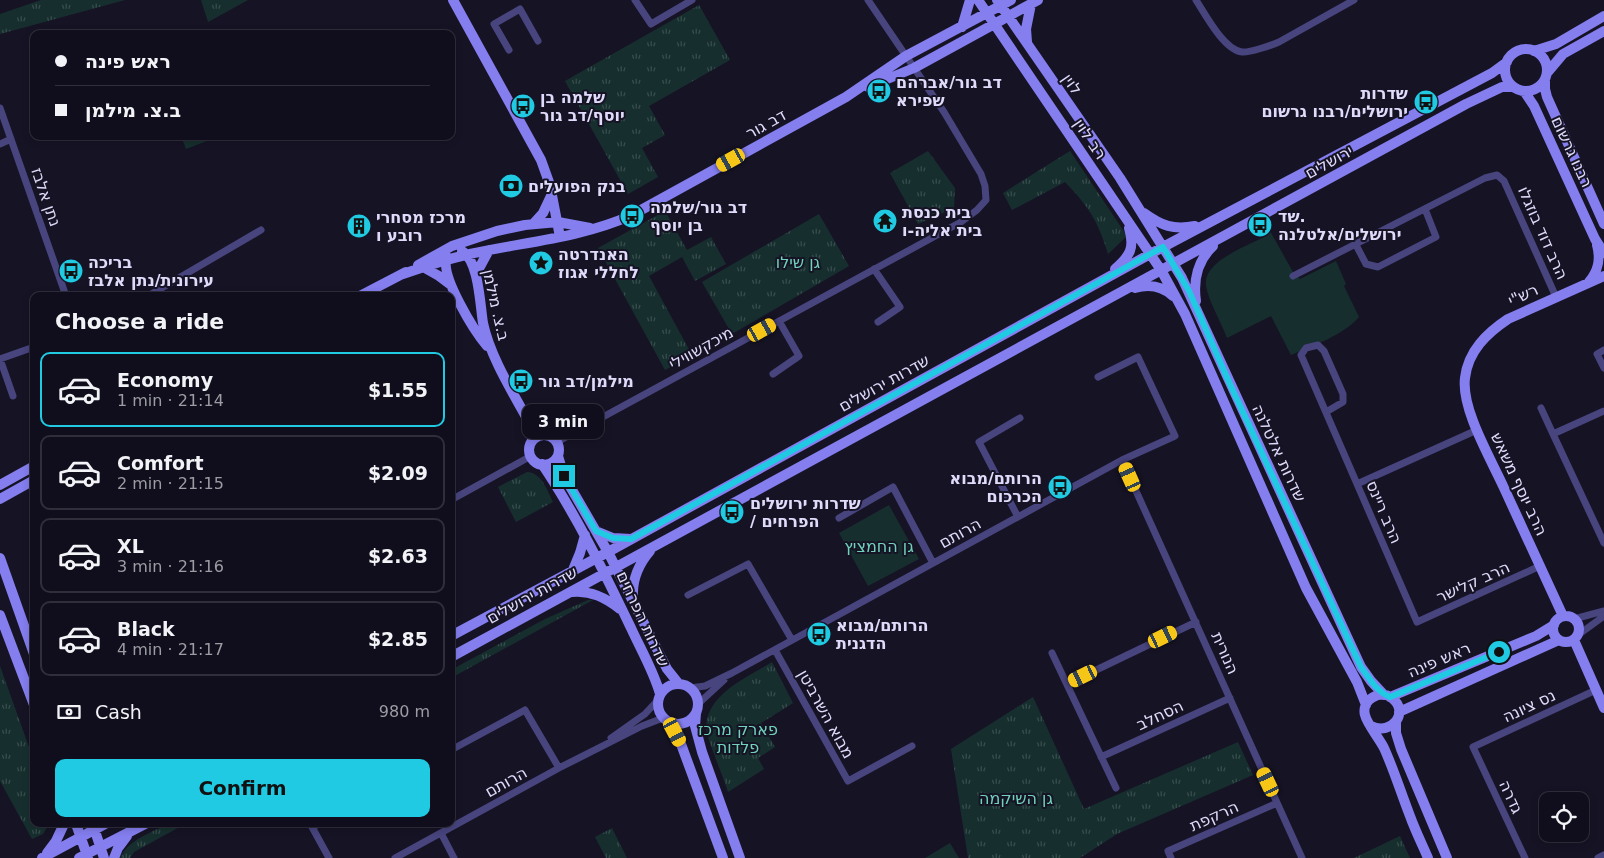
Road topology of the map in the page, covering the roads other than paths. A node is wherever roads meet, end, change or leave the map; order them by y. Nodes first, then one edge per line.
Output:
1 (453, 0) edge
2 (635, 0) edge
3 (692, 0) edge
4 (868, 0) edge
5 (970, 0) edge
6 (978, 0) edge
7 (1011, 0) edge
8 (1196, 0) edge
9 (1354, 0) edge
10 (1034, 2) edge
11 (999, 3) edge
12 (986, 13) junction
13 (1008, 16) junction
14 (1604, 16) edge
15 (994, 25) junction
16 (962, 27) junction
17 (1604, 31) edge
18 (538, 41) dead end
19 (1027, 45) junction
20 (509, 50) dead end
21 (1534, 51) junction
22 (906, 56) junction
23 (1506, 62) junction
24 (914, 68) junction
25 (1546, 76) junction
26 (1513, 87) junction
27 (1524, 91) junction
28 (846, 97) junction
29 (0, 108) edge
30 (11, 139) junction
31 (0, 144) edge
32 (552, 194) junction
33 (1425, 209) junction
34 (1139, 210) junction
35 (1127, 220) junction
36 (558, 222) junction
37 (1208, 223) junction
38 (533, 224) junction
39 (1604, 224) edge
40 (594, 228) junction
41 (261, 230) dead end
42 (1223, 236) junction
43 (560, 237) junction
44 (1595, 239) junction
45 (1356, 244) junction
46 (452, 246) junction
47 (1163, 247) junction
48 (489, 250) junction
49 (1604, 253) edge
50 (467, 254) junction
51 (1150, 254) junction
52 (445, 262) junction
53 (1174, 264) junction
54 (423, 267) junction
55 (874, 269) junction
56 (1162, 270) junction
57 (476, 274) junction
58 (400, 275) junction
59 (1293, 276) dead end
60 (1604, 276) edge
61 (1104, 280) junction
62 (1589, 282) junction
63 (451, 285) junction
64 (65, 292) edge
65 (155, 292) edge
66 (368, 292) edge
67 (454, 292) edge
68 (455, 294) edge
69 (1118, 294) junction
70 (1556, 297) junction
71 (1178, 302) junction
72 (1198, 311) junction
73 (779, 321) junction
74 (878, 322) dead end
75 (30, 348) edge
76 (1604, 350) edge
77 (492, 353) junction
78 (0, 359) edge
79 (1469, 361) joint
80 (1604, 368) edge
81 (773, 374) dead end
82 (1098, 377) dead end
83 (13, 396) dead end
84 (1541, 408) dead end
85 (1604, 411) edge
86 (1326, 412) junction
87 (1020, 418) dead end
88 (1477, 430) junction
89 (1553, 434) junction
90 (537, 437) junction
91 (557, 442) junction
92 (531, 456) junction
93 (558, 456) junction
94 (1122, 460) junction
95 (542, 464) junction
96 (30, 468) edge
97 (5, 479) edge
98 (30, 482) edge
99 (1357, 484) junction
100 (0, 485) edge
101 (455, 494) edge
102 (0, 499) edge
103 (1018, 517) junction
104 (839, 518) dead end
105 (596, 531) junction
106 (585, 535) junction
107 (631, 539) junction
108 (1604, 543) edge
109 (654, 547) junction
110 (608, 552) junction
111 (0, 558) edge
112 (597, 558) junction
113 (933, 564) junction
114 (1540, 566) junction
115 (616, 567) junction
116 (573, 570) junction
117 (604, 573) junction
118 (568, 593) junction
119 (688, 595) dead end
120 (633, 601) junction
121 (1604, 610) edge
122 (623, 612) junction
123 (0, 615) edge
124 (1604, 616) edge
125 (1569, 617) junction
126 (1196, 622) junction
127 (1417, 622) joint
128 (1554, 626) junction
129 (455, 634) edge
130 (1576, 637) junction
131 (792, 640) junction
132 (1559, 640) junction
133 (30, 643) edge
134 (775, 650) junction
135 (1052, 653) dead end
136 (455, 655) edge
137 (732, 673) junction
138 (679, 684) junction
139 (1067, 684) junction
140 (690, 688) junction
141 (1596, 690) junction
142 (30, 694) edge
143 (1387, 696) junction
144 (659, 698) junction
145 (1230, 698) junction
146 (1366, 705) junction
147 (1604, 708) edge
148 (697, 709) junction
149 (1398, 716) junction
150 (666, 720) junction
151 (1371, 726) junction
152 (912, 746) dead end
153 (1473, 747) joint
154 (455, 748) edge
155 (585, 756) junction
156 (1102, 757) junction
157 (560, 768) junction
158 (1116, 788) dead end
159 (1277, 803) junction
160 (455, 825) edge
161 (63, 827) edge
162 (77, 827) edge
163 (94, 827) edge
164 (139, 827) edge
165 (312, 827) edge
166 (452, 827) edge
167 (132, 831) junction
168 (441, 833) junction
169 (81, 837) junction
170 (101, 847) junction
171 (1604, 855) edge
172 (85, 857) edge
173 (42, 858) edge
174 (104, 858) edge
175 (114, 858) edge
176 (329, 858) edge
177 (394, 858) edge
178 (454, 858) edge
179 (723, 858) edge
180 (740, 858) edge
181 (1171, 858) edge
182 (1302, 858) edge
183 (1428, 858) edge
184 (1447, 858) edge
185 (1525, 858) edge
186 (1598, 858) edge

1 - 32 main road
2 - 3 street
4 - 22 street
5 - 16 main road
6 - 12 main road, רב לוין
7 - 11 main road, דב גור
8 - 9 street
10 - 13 main road, דב גור
10 - 19 main road
11 - 12 main road, דב גור
11 - 13 main road, לוין
12 - 15 main road, רב לוין
12 - 16 main road, דב גור
13 - 15 main road, דב גור
13 - 19 main road, לוין
14 - 21 main road
15 - 24 main road, דב גור
15 - 35 main road, רב לוין
16 - 22 main road, דב גור
17 - 25 main road
18 - 20 street
19 - 34 main road, לוין
21 - 23 main road
21 - 25 main road
22 - 24 street
22 - 28 main road, דב גור
23 - 26 main road
23 - 37 main road, ירושלים
24 - 28 main road, דב גור
24 - 55 street, מיכקשווילי
25 - 27 main road
25 - 39 main road, רבנו גרשום
26 - 27 main road
26 - 42 main road, ירושלים
27 - 44 main road, רבנו גרשום
28 - 40 main road, דב גור
29 - 30 street, נתן אלבז
30 - 31 street
30 - 64 street, נתן אלבז
32 - 36 main road
32 - 38 main road
33 - 45 street, הרב דוד בוזגלו
33 - 45 street
33 - 70 street, הרב דוד בוזגלו
34 - 37 main road
34 - 47 main road, לוין
35 - 51 main road, רב לוין
35 - 61 main road
36 - 38 main road, דב גור
36 - 40 main road, דב גור
36 - 43 main road
37 - 47 main road, שדרות ירושלים
38 - 46 main road, דב גור
40 - 43 main road, דב גור
41 - 65 street
42 - 53 main road, ירושלים
42 - 72 main road
43 - 48 main road, דב גור
44 - 49 main road, רבנו גרשום
44 - 62 main road
45 - 59 street, הרב דוד בוזגלו
46 - 50 main road, ב.צ. מילמן
46 - 52 main road
46 - 58 main road, דב גור
47 - 51 main road, שדרות ירושלים
47 - 53 main road, שדרות אלטלנה
48 - 50 main road, דב גור
48 - 57 main road
50 - 52 main road, דב גור
50 - 57 main road, ב.צ. מילמן
51 - 56 main road, רב לוין
51 - 61 main road, שדרות ירושלים
52 - 54 main road, דב גור
52 - 63 main road, ב.צ. מילמן
53 - 56 main road, ירושלים
53 - 72 main road, שדרות אלטלנה
54 - 58 main road, דב גור
54 - 63 main road
55 - 73 street, מיכקשווילי
55 - 74 street
56 - 69 main road
56 - 71 main road, שדרות אלטלנה
57 - 77 main road, ב.צ. מילמן
58 - 66 main road, דב גור
60 - 62 main road, רש"י
61 - 107 main road, שדרות ירושלים
62 - 70 main road, רש"י
63 - 67 main road, ב.צ. מילמן
68 - 77 main road, ב.צ. מילמן
69 - 71 main road
69 - 109 main road
70 - 79 main road, רש"י
71 - 146 main road, שדרות אלטלנה
72 - 143 main road, שדרות אלטלנה
73 - 81 street
73 - 91 street, מיכקשווילי
75 - 78 street
76 - 80 street
77 - 90 main road
78 - 83 street
79 - 88 main road, הרב יוסף משאש
82 - 94 street, הרותם
84 - 89 street
85 - 89 street
86 - 86 street, הרב ריינס
86 - 99 street, הרב ריינס
87 - 103 street
88 - 99 street
88 - 114 main road, הרב יוסף משאש
89 - 108 street
90 - 91 main road
90 - 92 main road
91 - 93 main road
92 - 95 main road
92 - 101 street
93 - 95 main road
93 - 105 main road
94 - 103 street, הרותם
94 - 126 street, הנורית
95 - 106 main road
96 - 97 main road
97 - 100 main road
98 - 102 main road
99 - 127 street, הרב ריינס
103 - 113 street, הרותם
104 - 113 street
105 - 107 main road
105 - 110 main road
106 - 112 main road
106 - 116 main road
107 - 110 main road, שדרות ירושלים
109 - 115 main road, שדרות ירושלים
109 - 120 main road
110 - 112 main road, שדרות ירושלים
110 - 115 main road, שדרות הפרחים
111 - 133 main road
112 - 116 main road, שדרות ירושלים
112 - 117 main road, שדרות הפרחים
113 - 131 street, הרותם
114 - 125 main road, הרב יוסף משאש
114 - 127 street, הרב קלישר
115 - 117 main road, שדרות ירושלים
115 - 120 main road, שדרות הפרחים
116 - 129 main road
117 - 118 main road, שדרות ירושלים
117 - 122 main road, שדרות הפרחים
118 - 122 main road
118 - 136 main road, שדרות ירושלים
119 - 131 street
120 - 138 main road, שדרות הפרחים
121 - 125 street
122 - 144 main road, שדרות הפרחים
123 - 142 main road
124 - 130 street
125 - 128 main road
125 - 130 main road, הרב יוסף משאש
126 - 139 street
126 - 145 street, הנורית
128 - 132 main road
128 - 143 main road, ראש פינה
130 - 132 main road
130 - 141 main road, הרב יוסף משאש
131 - 134 street, הרותם
132 - 149 main road, ראש פינה
134 - 137 street, הרותם
134 - 152 street, מבוא השרביטן
135 - 139 street
137 - 140 street, הרותם
137 - 148 street, הרותם
138 - 140 main road
138 - 144 main road
139 - 156 street
140 - 148 main road
141 - 147 main road, הרב יוסף משאש
141 - 153 street, נס ציונה
143 - 146 main road
143 - 149 main road
144 - 150 main road
144 - 155 street, הרותם
145 - 156 street, הסחלב
145 - 159 street, הנורית
146 - 151 main road
148 - 150 main road
148 - 180 main road
149 - 151 main road
149 - 184 main road
150 - 155 street, הרותם
150 - 179 main road
151 - 183 main road
153 - 185 street, גדרה
154 - 157 street
155 - 157 street, הרותם
156 - 158 street
157 - 160 street, הרותם
159 - 181 street, הרקפת
159 - 182 street, הנורית
161 - 173 main road
162 - 169 main road
163 - 169 main road
163 - 170 main road
164 - 167 main road
165 - 176 street
166 - 168 street, הרותם
167 - 170 main road
167 - 175 main road
168 - 177 street, הרותם
168 - 178 street
169 - 172 main road
169 - 173 main road
170 - 172 main road
170 - 174 main road
171 - 186 street

